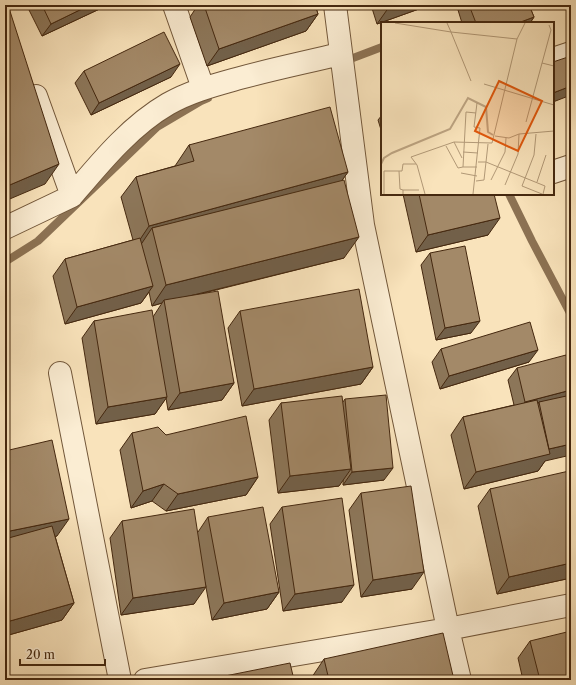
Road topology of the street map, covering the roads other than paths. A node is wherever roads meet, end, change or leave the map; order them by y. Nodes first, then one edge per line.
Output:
1 (174, 5) edge
2 (335, 5) edge
3 (571, 53) edge
4 (340, 54) junction
5 (554, 59) edge
6 (29, 76) edge
7 (204, 88) junction
8 (571, 166) edge
9 (554, 172) edge
10 (72, 196) junction
11 (5, 228) edge
12 (60, 373) dead end
13 (571, 606) edge
14 (448, 629) junction
15 (120, 680) edge
16 (145, 680) edge
17 (460, 680) edge

1 - 7 street
2 - 4 street
3 - 5 street
4 - 7 street
4 - 14 street
6 - 10 street
7 - 10 street
8 - 9 street
10 - 11 street
12 - 15 street
13 - 14 street
14 - 16 street
14 - 17 street

